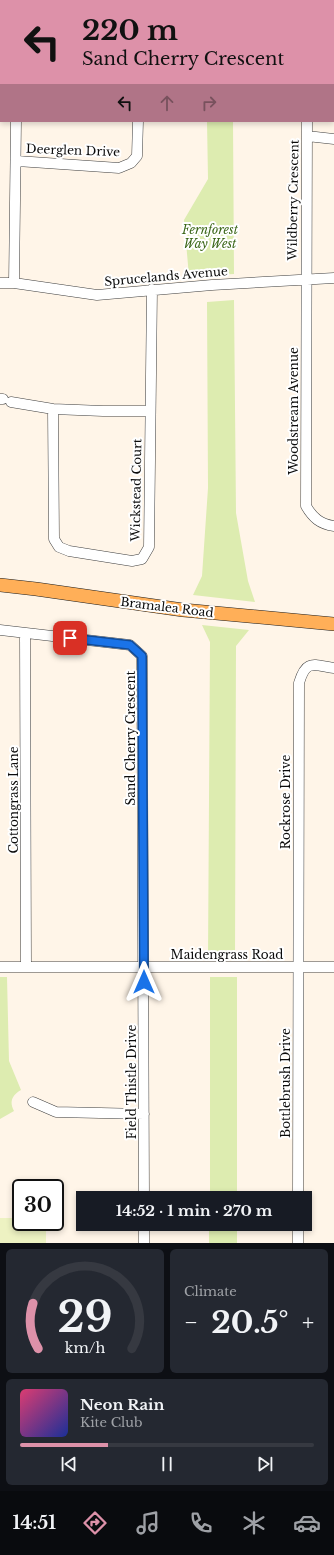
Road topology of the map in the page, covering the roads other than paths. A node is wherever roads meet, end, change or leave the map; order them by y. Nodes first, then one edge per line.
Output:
1 (16, 122) edge
2 (138, 122) edge
3 (307, 122) edge
4 (307, 136) junction
5 (334, 139) edge
6 (17, 161) junction
7 (334, 278) edge
8 (306, 279) junction
9 (0, 283) edge
10 (14, 283) junction
11 (152, 289) junction
12 (5, 400) edge
13 (53, 409) junction
14 (150, 411) junction
15 (334, 526) edge
16 (0, 585) edge
17 (334, 624) edge
18 (0, 630) edge
19 (25, 633) junction
20 (334, 668) edge
21 (0, 967) edge
22 (26, 967) junction
23 (144, 967) junction
24 (299, 967) junction
25 (334, 967) edge
26 (33, 1102) dead end
27 (144, 1114) junction
28 (144, 1191) edge
29 (298, 1191) edge
30 (144, 1231) edge
31 (298, 1231) edge
32 (144, 1243) edge
33 (298, 1243) edge

1 - 6 street
2 - 6 street, Deerglen Drive
3 - 4 street, Wildberry Crescent
4 - 5 street
4 - 8 street, Wildberry Crescent
6 - 10 street
7 - 8 street, Sprucelands Avenue
8 - 11 street, Sprucelands Avenue
8 - 15 street, Woodstream Avenue
9 - 10 street, Sprucelands Avenue
10 - 11 street, Sprucelands Avenue
11 - 14 street, Wickstead Court
12 - 13 street
13 - 14 street
13 - 14 street, Wickstead Court
16 - 17 main road, Bramalea Road
18 - 19 street, Sand Cherry Crescent
19 - 22 street, Cottongrass Lane
19 - 23 street, Sand Cherry Crescent
20 - 24 street, Rockrose Drive
21 - 22 street, Maidengrass Road
22 - 23 street, Maidengrass Road
23 - 24 street, Maidengrass Road
23 - 27 street, Field Thistle Drive
24 - 25 street, Maidengrass Road
24 - 29 street, Bottlebrush Drive
26 - 27 street
27 - 28 street, Field Thistle Drive
30 - 32 street
31 - 33 street

